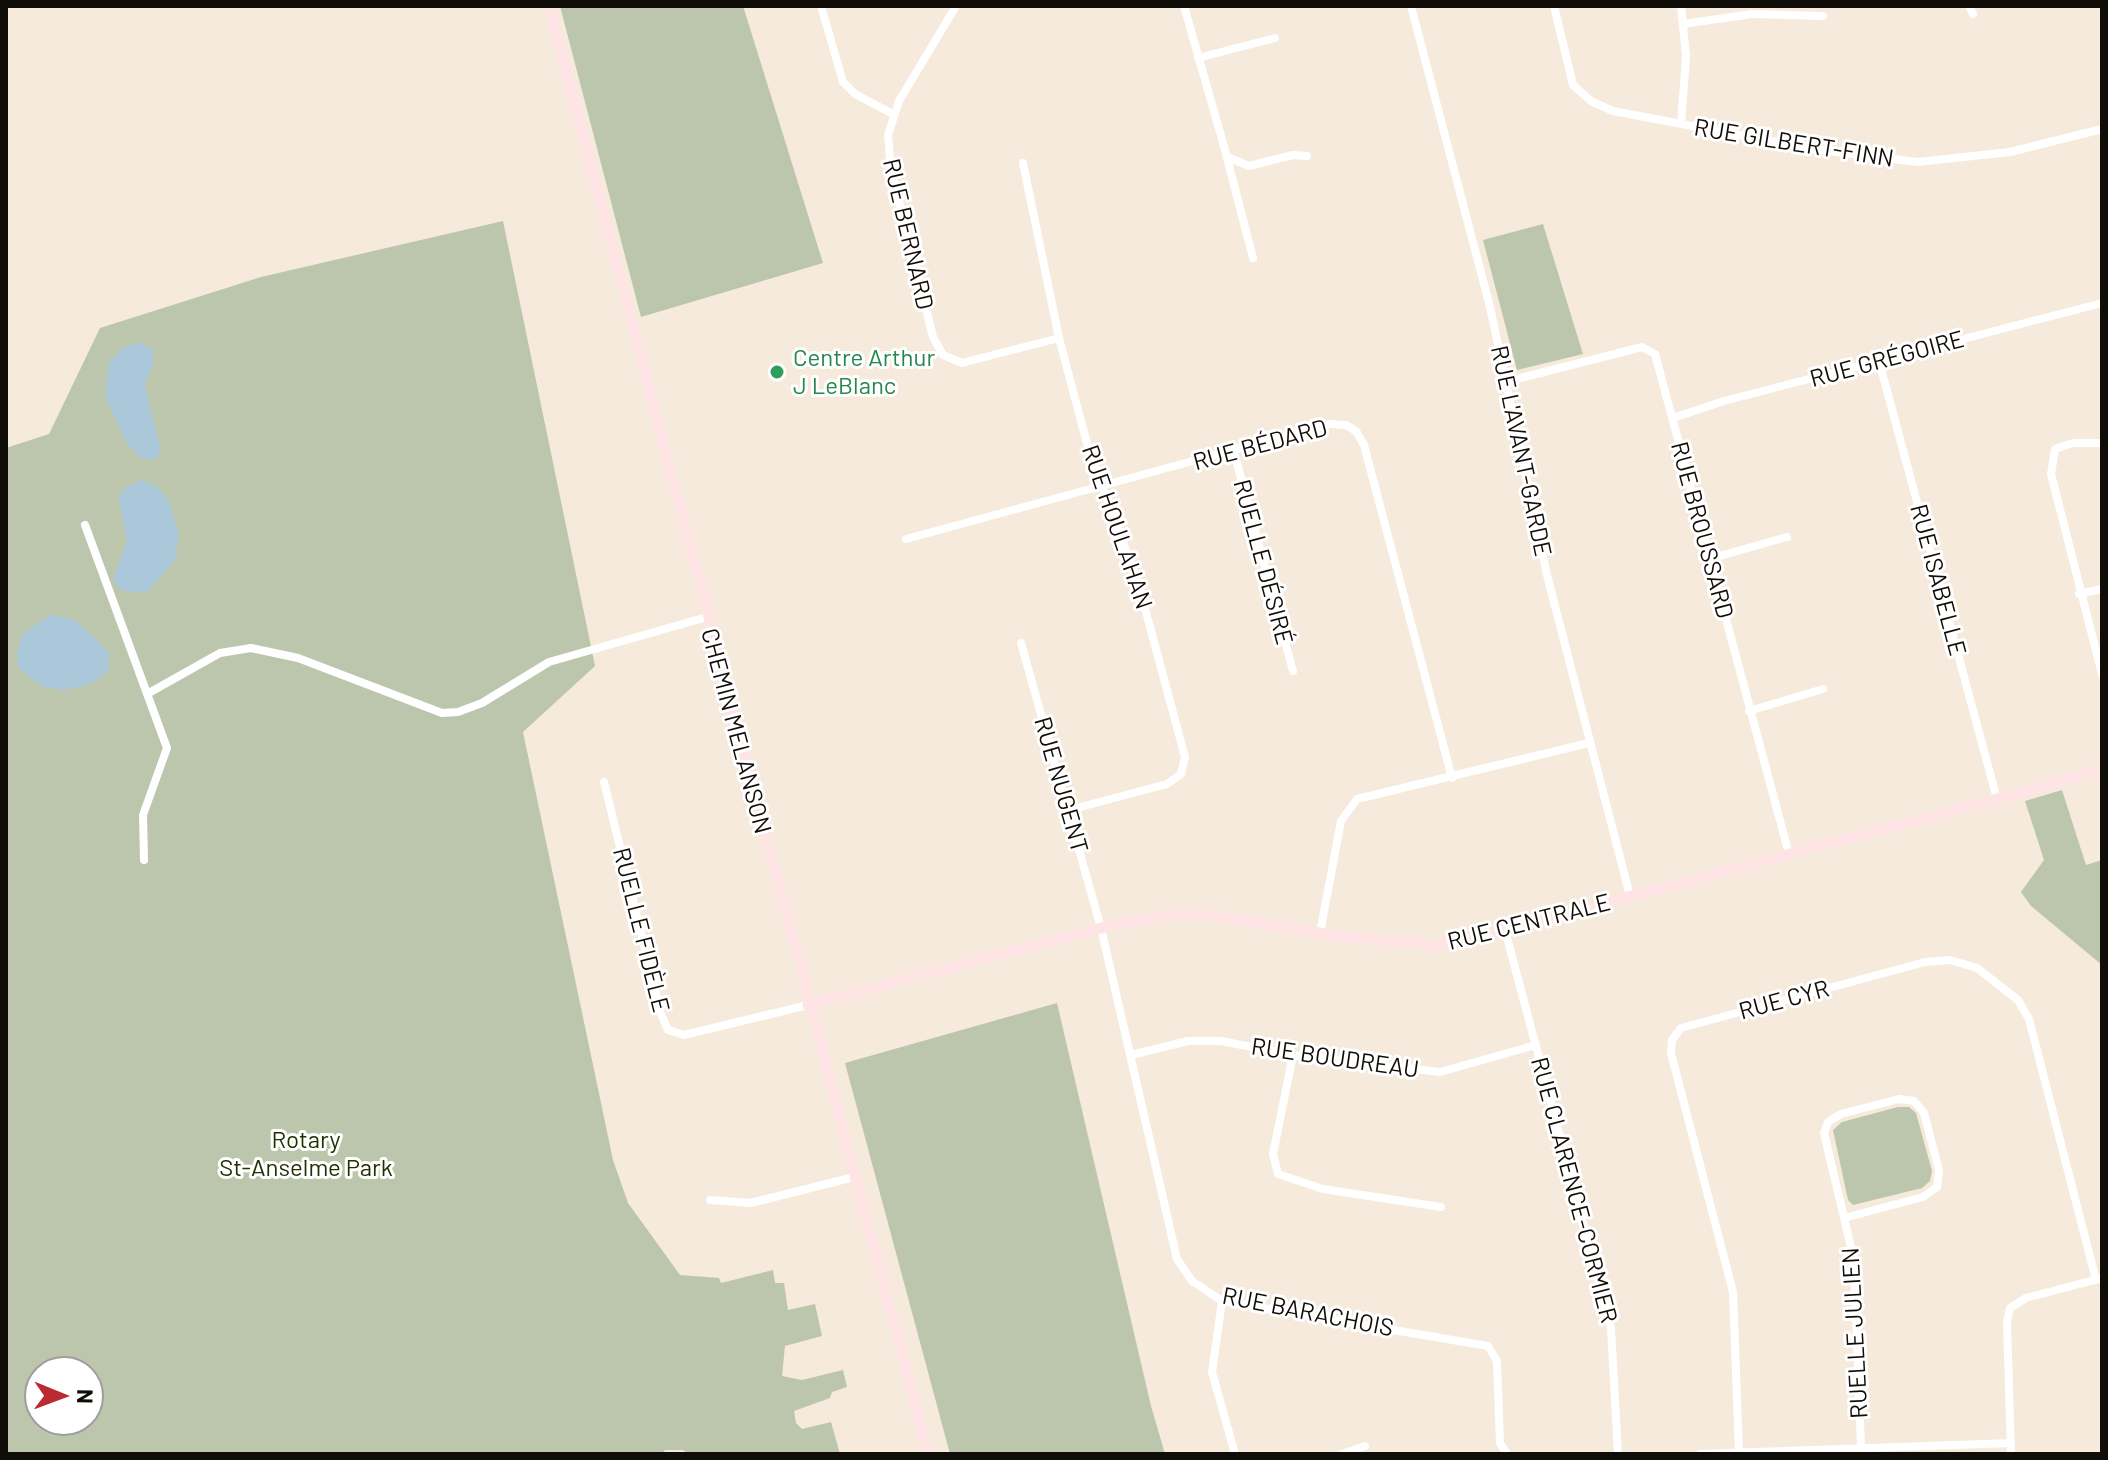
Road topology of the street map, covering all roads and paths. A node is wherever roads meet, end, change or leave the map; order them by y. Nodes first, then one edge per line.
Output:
1 (549, 6) edge
2 (821, 6) edge
3 (956, 6) edge
4 (1184, 6) edge
5 (1411, 6) edge
6 (1554, 6) edge
7 (1681, 6) edge
8 (1823, 16) dead end
9 (1683, 24) junction
10 (1275, 38) dead end
11 (1198, 58) junction
12 (893, 114) junction
13 (1681, 124) junction
14 (2102, 129) edge
15 (1307, 156) dead end
16 (1227, 157) junction
17 (1023, 163) dead end
18 (1253, 258) dead end
19 (2102, 303) edge
20 (1059, 338) junction
21 (1879, 361) junction
22 (1509, 381) junction
23 (1673, 418) junction
24 (2102, 443) edge
25 (1234, 452) junction
26 (1101, 487) junction
27 (85, 525) dead end
28 (1787, 537) dead end
29 (906, 539) dead end
30 (1709, 559) junction
31 (2102, 589) edge
32 (2079, 594) junction
33 (707, 617) junction
34 (1021, 643) dead end
35 (1293, 671) dead end
36 (2102, 674) edge
37 (1823, 689) dead end
38 (147, 694) junction
39 (1749, 711) junction
40 (1589, 743) junction
41 (2102, 768) edge
42 (1452, 778) junction
43 (604, 782) dead end
44 (1997, 799) junction
45 (1069, 810) junction
46 (1789, 854) junction
47 (144, 860) dead end
48 (1630, 896) junction
49 (1101, 928) junction
50 (1505, 930) junction
51 (1320, 933) junction
52 (808, 1005) junction
53 (1536, 1045) junction
54 (1131, 1055) junction
55 (1293, 1055) junction
56 (854, 1177) junction
57 (710, 1200) dead end
58 (1441, 1207) dead end
59 (1844, 1218) junction
60 (2099, 1279) edge
61 (1222, 1301) junction
62 (2011, 1443) junction
63 (1365, 1446) dead end
64 (1861, 1448) junction
65 (1739, 1453) edge
66 (928, 1454) edge
67 (1235, 1454) edge
68 (1342, 1454) edge
69 (1507, 1454) edge
70 (1618, 1454) edge
71 (1700, 1454) edge
72 (2011, 1454) edge

1 - 33 street, CHEMIN MELANSON
2 - 12 street
3 - 12 street, RUE BERNARD
4 - 11 street
5 - 22 street, RUE L'AVANT-GARDE
6 - 13 street, RUE GILBERT-FINN
7 - 9 street
8 - 9 street
9 - 13 street
10 - 11 street
11 - 16 street
12 - 20 street, RUE BERNARD
13 - 14 street, RUE GILBERT-FINN
15 - 16 street
16 - 18 street
17 - 20 street, RUE HOULAHAN
19 - 21 street, RUE GRÉGOIRE
20 - 26 street, RUE HOULAHAN
21 - 23 street, RUE GRÉGOIRE
21 - 44 street, RUE ISABELLE
22 - 23 street, RUE BROUSSARD
22 - 40 street, RUE L'AVANT-GARDE
23 - 30 street, RUE BROUSSARD
24 - 32 street
25 - 26 street, RUE BÉDARD
25 - 35 street, RUELLE DÉSIRÉ
25 - 42 street, RUE BÉDARD
26 - 29 street, RUE BÉDARD
26 - 45 street, RUE HOULAHAN
27 - 38 street
28 - 30 street
30 - 39 street, RUE BROUSSARD
31 - 32 street
32 - 36 street
33 - 38 street
33 - 52 street, CHEMIN MELANSON
34 - 45 street, RUE NUGENT
37 - 39 street
38 - 47 street
39 - 46 street, RUE BROUSSARD
40 - 42 street
40 - 48 street, RUE L'AVANT-GARDE
41 - 44 street, RUE CENTRALE
42 - 51 street
43 - 52 street, RUELLE FIDÈLE
44 - 46 street, RUE CENTRALE
45 - 49 street, RUE NUGENT
46 - 48 street, RUE CENTRALE
48 - 50 street, RUE CENTRALE
49 - 51 street, RUE CENTRALE
49 - 52 street, RUE CENTRALE
49 - 54 street, RUE BARACHOIS
50 - 51 street, RUE CENTRALE
50 - 53 street, RUE CLARENCE-CORMIER
52 - 56 street, CHEMIN MELANSON
53 - 55 street, RUE BOUDREAU
53 - 70 street, RUE CLARENCE-CORMIER
54 - 55 street, RUE BOUDREAU
54 - 61 street, RUE BARACHOIS
55 - 58 street
56 - 57 street
56 - 66 street, CHEMIN MELANSON
59 - 59 street, RUELLE JULIEN
59 - 64 street, RUELLE JULIEN
60 - 62 street
60 - 65 street, RUE CYR
61 - 67 street
61 - 69 street, RUE BARACHOIS
62 - 64 street
62 - 72 street
63 - 68 street
64 - 65 street
65 - 71 street

